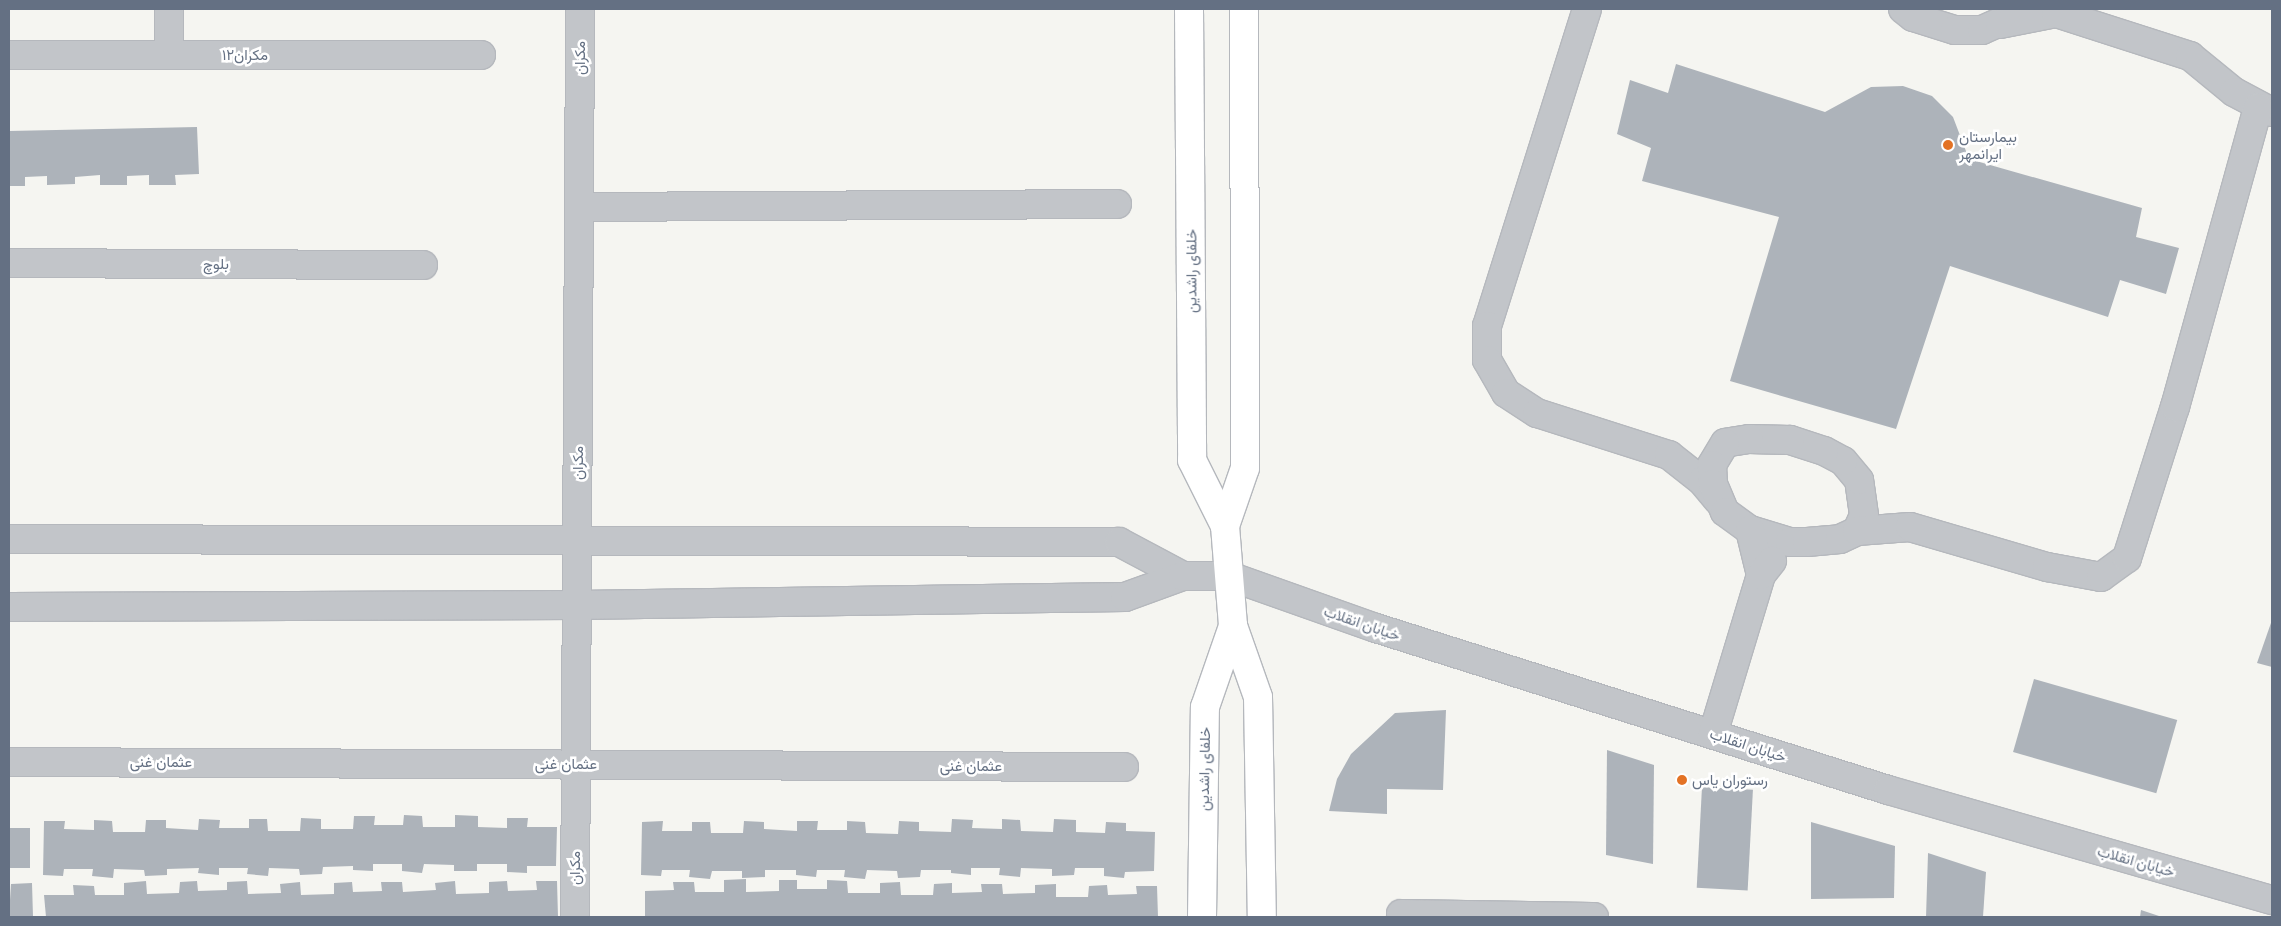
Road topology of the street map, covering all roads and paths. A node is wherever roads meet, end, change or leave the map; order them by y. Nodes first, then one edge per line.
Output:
1 (169, 9) edge
2 (580, 9) edge
3 (1189, 9) edge
4 (1244, 9) edge
5 (1587, 9) edge
6 (1903, 9) edge
7 (2054, 11) edge
8 (2009, 16) edge
9 (9, 55) edge
10 (169, 55) junction
11 (481, 55) dead end
12 (2265, 110) edge
13 (1117, 204) dead end
14 (579, 207) junction
15 (9, 264) edge
16 (423, 265) dead end
17 (1725, 443) junction
18 (1669, 455) junction
19 (1859, 480) junction
20 (1718, 500) junction
21 (1225, 526) junction
22 (1910, 526) junction
23 (1750, 530) junction
24 (1857, 531) junction
25 (9, 539) edge
26 (578, 540) junction
27 (1807, 542) junction
28 (1761, 575) junction
29 (1183, 576) junction
30 (1229, 576) junction
31 (577, 605) junction
32 (9, 608) edge
33 (1233, 626) junction
34 (1713, 734) junction
35 (9, 762) edge
36 (576, 764) junction
37 (1124, 767) dead end
38 (2272, 900) edge
39 (1401, 914) dead end
40 (575, 917) edge
41 (1202, 917) edge
42 (1262, 917) edge
43 (1594, 917) edge

1 - 10 street
2 - 14 street, مکران
3 - 21 main road, خلفای راشدین
4 - 21 main road, خلفای راشدین
5 - 18 street
6 - 8 street
7 - 8 street
7 - 12 street
9 - 10 street, مکران۱۲
10 - 11 street, مکران۱۲
12 - 22 street
13 - 14 street
14 - 26 street, مکران
15 - 16 street, بلوچ
17 - 18 street
17 - 19 street
17 - 20 street
18 - 20 street
19 - 22 street
19 - 24 street
20 - 23 street
21 - 30 main road, خلفای راشدین
22 - 24 street
23 - 27 street
23 - 28 street
24 - 27 street
25 - 26 street
26 - 29 street
26 - 31 street, مکران
27 - 28 street
28 - 34 street
29 - 30 street, خیابان انقلاب
29 - 31 street
30 - 33 main road, خلفای راشدین
30 - 34 street, خیابان انقلاب
31 - 32 street
31 - 36 street, مکران
33 - 41 main road, خلفای راشدین
33 - 42 main road, خلفای راشدین
34 - 38 street, خیابان انقلاب
35 - 36 street, عثمان غنی
36 - 37 street, عثمان غنی
36 - 40 street, مکران
39 - 43 street

